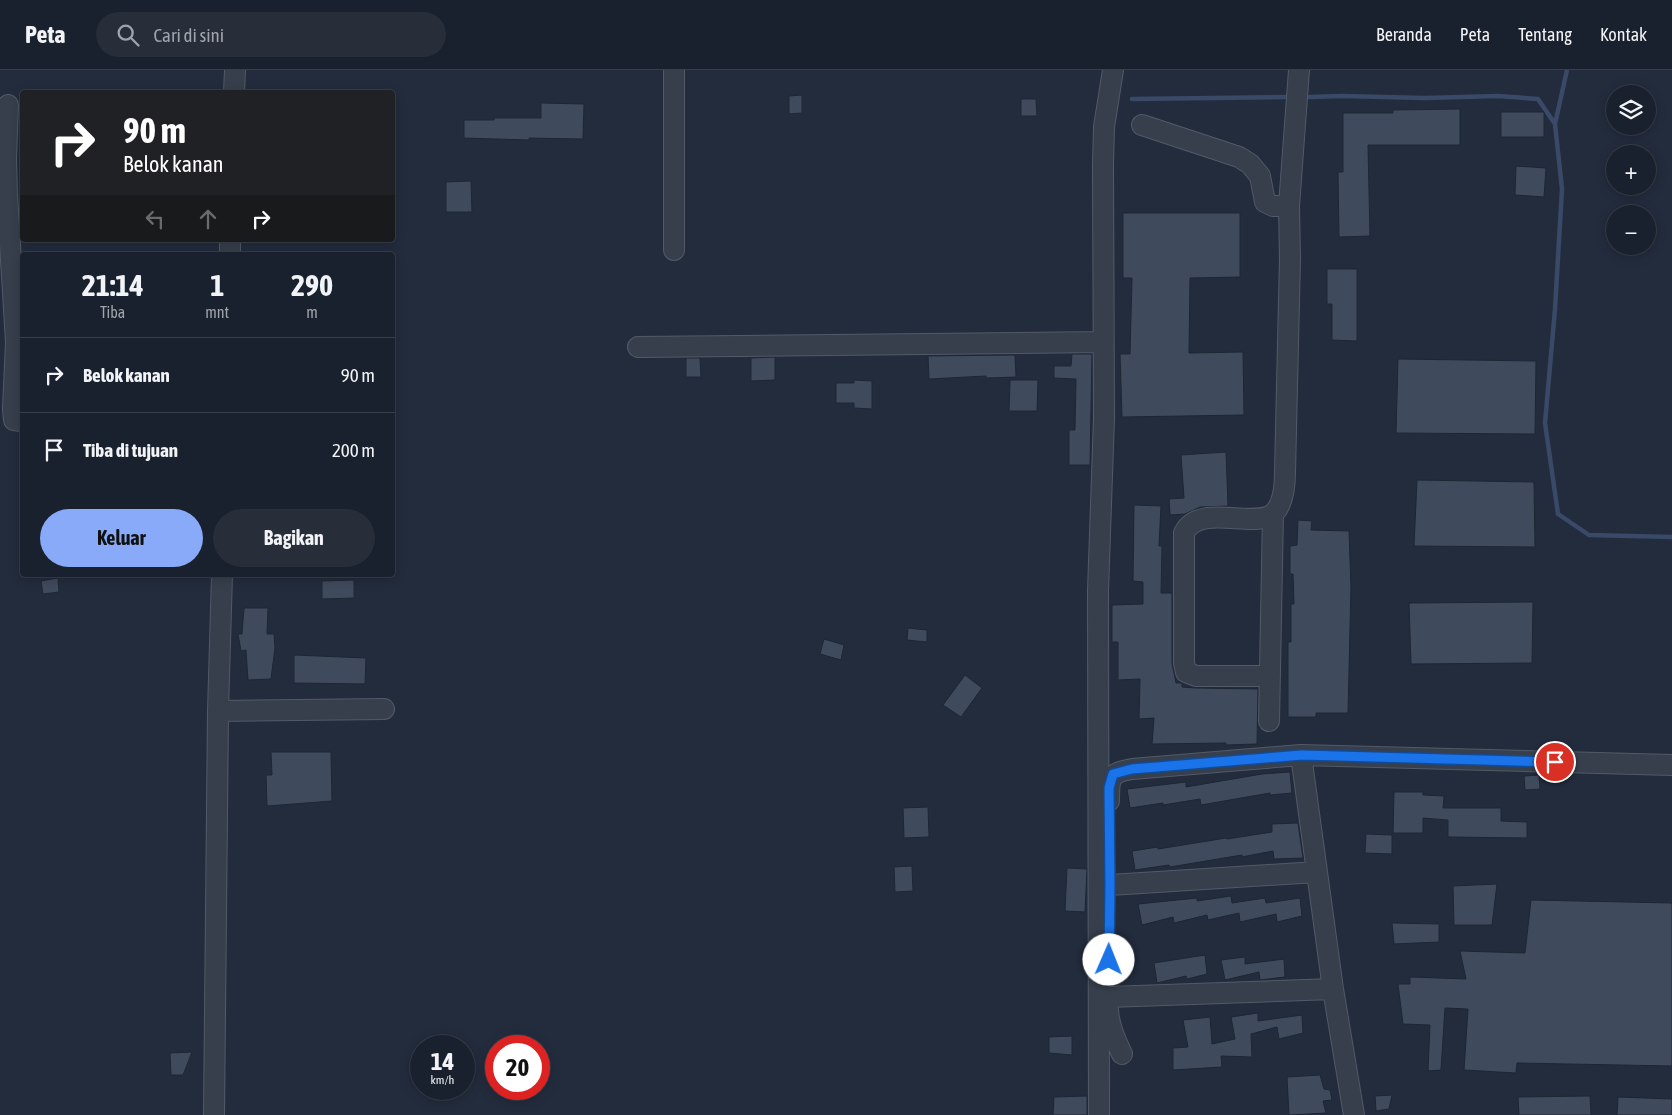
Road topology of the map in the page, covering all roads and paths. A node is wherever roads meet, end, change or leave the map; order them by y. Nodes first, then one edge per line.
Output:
1 (235, 70) edge
2 (674, 70) edge
3 (1113, 70) edge
4 (1299, 70) edge
5 (234, 90) edge
6 (10, 105) edge
7 (1142, 125) dead end
8 (3, 159) edge
9 (4, 200) edge
10 (1289, 206) junction
11 (674, 250) dead end
12 (1103, 342) junction
13 (638, 347) dead end
14 (12, 415) edge
15 (1274, 514) junction
16 (222, 577) edge
17 (1270, 676) junction
18 (384, 709) dead end
19 (218, 711) junction
20 (1269, 721) dead end
21 (1302, 755) junction
22 (1672, 765) edge
23 (1317, 872) junction
24 (1110, 885) junction
25 (1333, 989) junction
26 (1108, 997) junction
27 (1122, 1054) dead end
28 (214, 1115) edge
29 (1099, 1115) edge
30 (1354, 1115) edge

1 - 5 street
2 - 11 street
3 - 12 street
4 - 10 street
6 - 8 street
7 - 10 street
8 - 9 street
9 - 14 street
10 - 15 street
12 - 13 street
12 - 29 street
15 - 17 street
15 - 17 street
16 - 19 street
17 - 20 street
18 - 19 street
19 - 28 street
21 - 22 street
21 - 23 street
21 - 24 street
23 - 24 street
23 - 25 street
24 - 26 street
25 - 26 street
25 - 30 street
26 - 27 street

